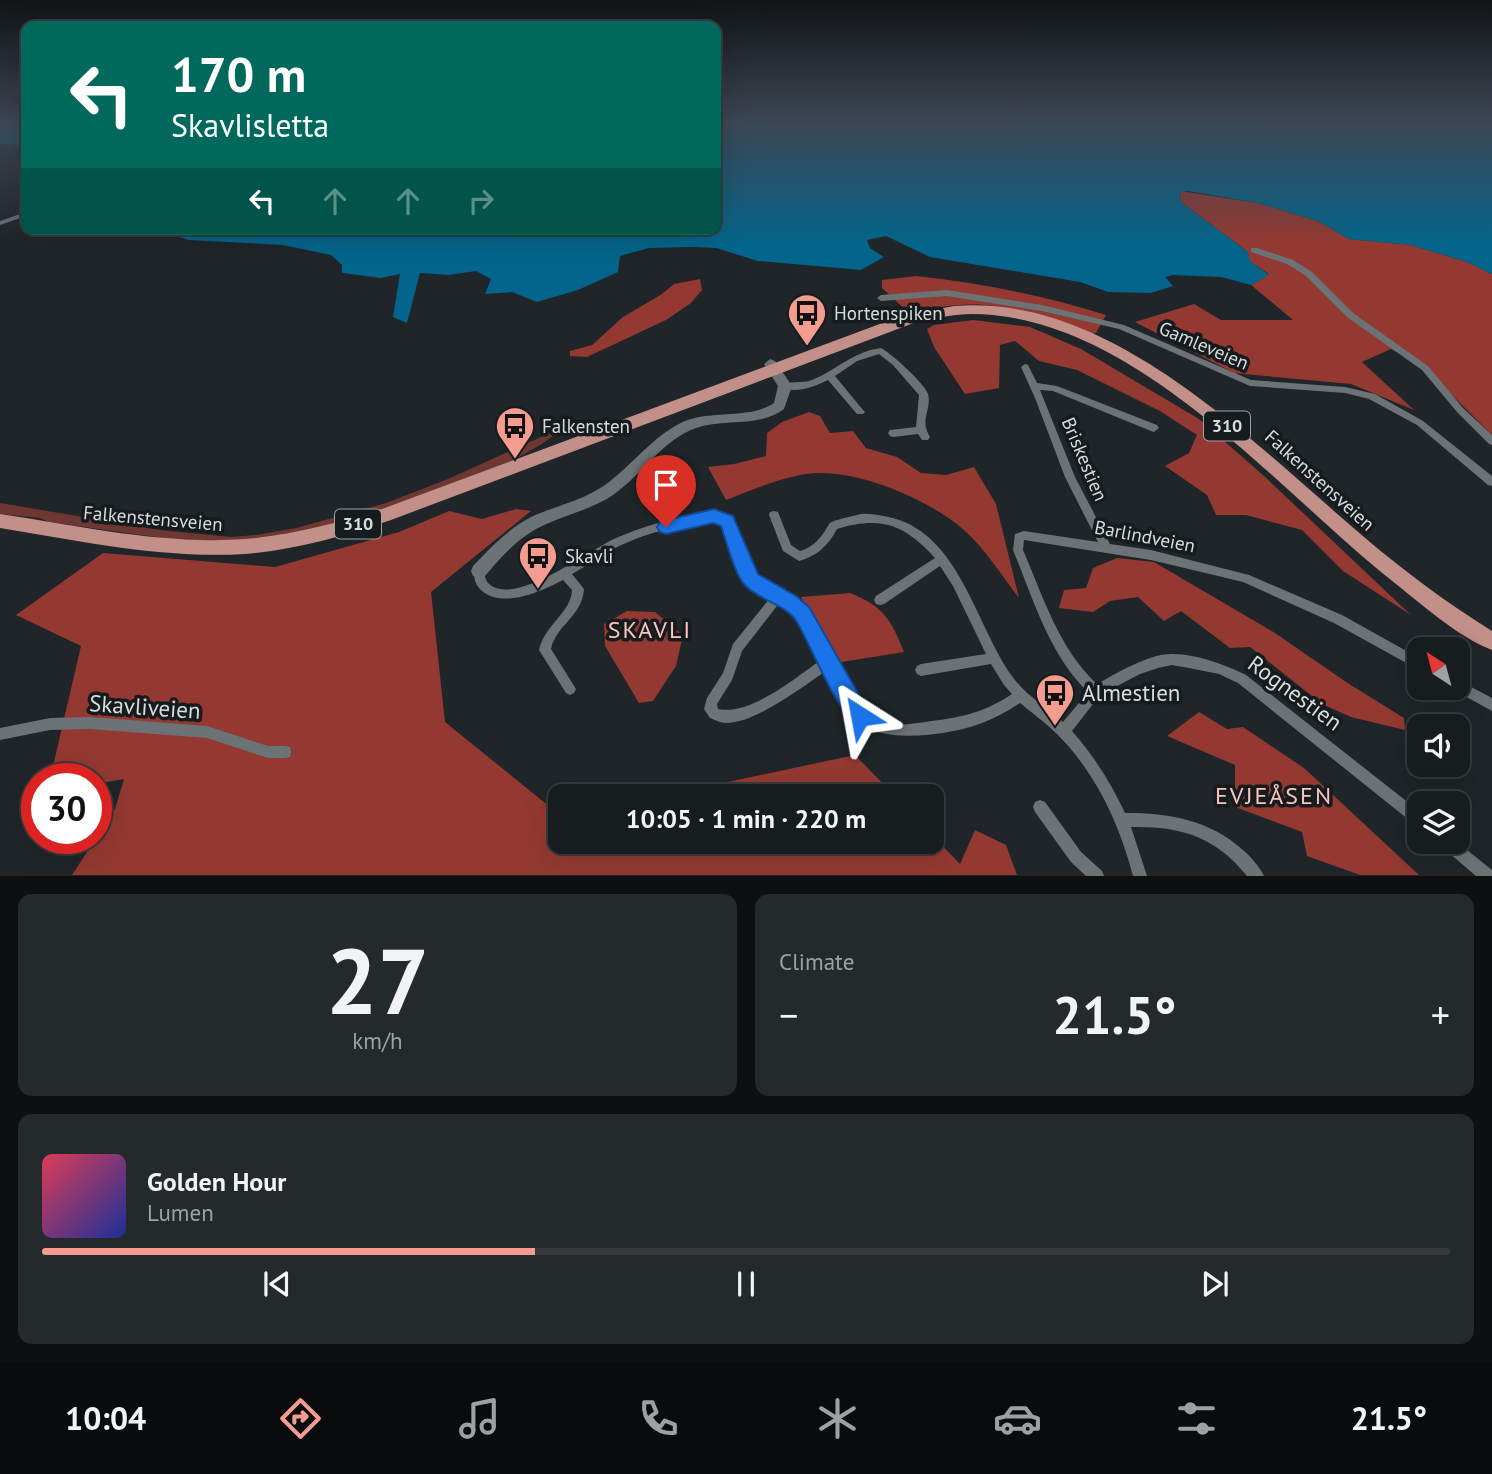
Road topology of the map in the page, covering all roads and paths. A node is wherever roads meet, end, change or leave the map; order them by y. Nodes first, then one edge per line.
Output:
1 (21, 216) edge
2 (0, 223) edge
3 (1254, 250) dead end
4 (881, 298) dead end
5 (772, 367) junction
6 (1025, 367) dead end
7 (829, 375) junction
8 (785, 386) junction
9 (1035, 386) junction
10 (860, 412) dead end
11 (1154, 428) dead end
12 (893, 433) dead end
13 (1492, 441) edge
14 (1492, 482) edge
15 (774, 515) dead end
16 (0, 521) edge
17 (1105, 546) junction
18 (941, 560) junction
19 (480, 571) joint
20 (565, 574) junction
21 (778, 597) junction
22 (880, 600) dead end
23 (1490, 635) edge
24 (1407, 657) edge
25 (994, 658) junction
26 (828, 662) junction
27 (921, 670) dead end
28 (570, 689) dead end
29 (1096, 691) junction
30 (1470, 693) edge
31 (1021, 695) junction
32 (1492, 705) edge
33 (1064, 732) junction
34 (0, 734) edge
35 (285, 752) dead end
36 (1040, 807) dead end
37 (1407, 809) edge
38 (1124, 820) junction
39 (1461, 854) edge
40 (1097, 876) edge
41 (1140, 876) edge
42 (1257, 876) edge
43 (1488, 876) edge

1 - 2 street
3 - 13 street
4 - 14 street, Gamleveien
5 - 8 street
5 - 16 main road, Falkenstensveien / 310
5 - 23 main road, Falkenstensveien / 310
6 - 9 street, Briskestien
7 - 8 street
7 - 10 street
7 - 12 street
8 - 19 street
9 - 11 street, Briskestien
9 - 17 street, Briskestien
15 - 18 street
17 - 24 street, Barlindveien
17 - 29 street, Barlindveien
18 - 22 street
18 - 25 street
19 - 20 street
20 - 21 street
20 - 28 street
21 - 26 street
21 - 26 street
25 - 27 street
25 - 31 street
26 - 31 street
29 - 33 street, Rognestien
29 - 37 street, Rognestien
30 - 32 street
31 - 33 street
33 - 38 street
34 - 35 street, Skavliveien
36 - 40 street
38 - 41 street
38 - 42 street
39 - 43 street

